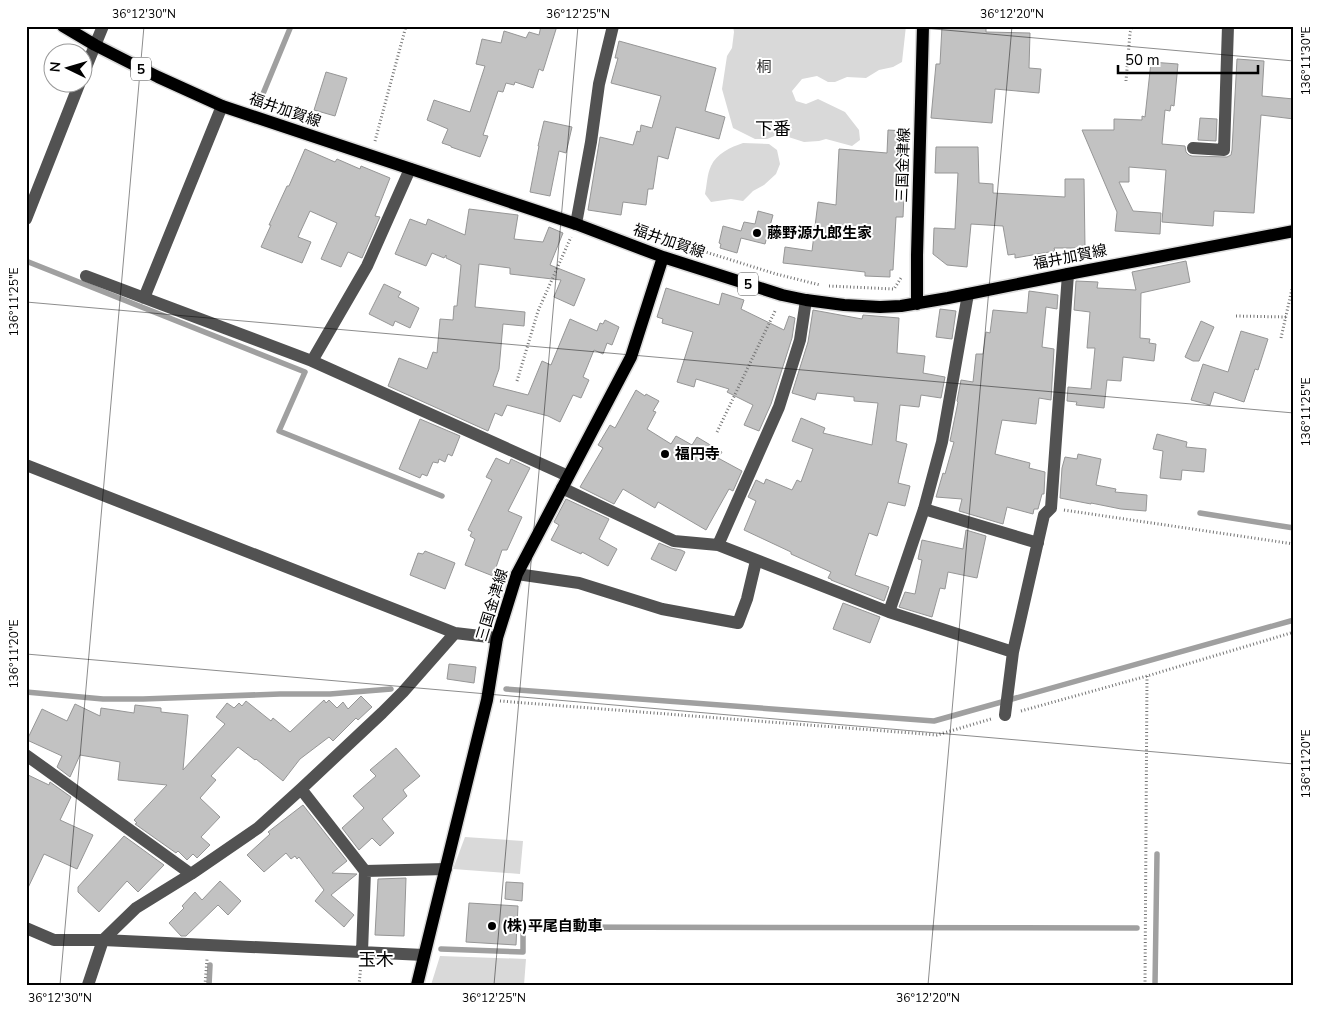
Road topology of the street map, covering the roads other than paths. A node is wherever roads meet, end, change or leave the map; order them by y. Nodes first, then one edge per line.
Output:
1 (63, 26) edge
2 (103, 26) edge
3 (613, 26) edge
4 (923, 26) edge
5 (1228, 26) edge
6 (95, 45) junction
7 (92, 52) edge
8 (76, 92) edge
9 (222, 106) junction
10 (1193, 148) dead end
11 (410, 169) junction
12 (26, 219) edge
13 (576, 224) junction
14 (1294, 231) edge
15 (663, 258) junction
16 (1068, 274) junction
17 (86, 276) dead end
18 (968, 294) junction
19 (144, 298) junction
20 (806, 300) junction
21 (916, 304) junction
22 (312, 360) junction
23 (26, 465) edge
24 (568, 476) junction
25 (562, 488) junction
26 (924, 509) junction
27 (1038, 543) junction
28 (718, 545) junction
29 (756, 561) junction
30 (518, 574) junction
31 (889, 612) junction
32 (455, 632) junction
33 (497, 638) junction
34 (1013, 652) junction
35 (1005, 715) road end
36 (26, 755) edge
37 (301, 789) junction
38 (446, 869) junction
39 (365, 871) junction
40 (191, 874) junction
41 (26, 928) edge
42 (103, 940) junction
43 (362, 952) junction
44 (424, 955) junction
45 (88, 985) edge
46 (417, 985) edge

1 - 6 main road, 福井加賀線 / 5
2 - 6 street
3 - 13 street
4 - 21 main road, 三国金津線
5 - 10 street
6 - 7 street
6 - 9 main road, 福井加賀線 / 5
8 - 12 street
9 - 11 main road, 福井加賀線 / 5
9 - 19 street
11 - 13 main road, 福井加賀線 / 5
11 - 22 street
13 - 15 main road, 福井加賀線 / 5
14 - 16 main road, 福井加賀線 / 5
15 - 20 main road, 福井加賀線 / 5
15 - 24 main road, 三国金津線
16 - 18 main road, 福井加賀線 / 5
16 - 27 street
17 - 19 street
18 - 21 main road, 福井加賀線 / 5
18 - 26 street
19 - 22 street
20 - 21 main road, 福井加賀線 / 5
20 - 28 street
22 - 24 street
23 - 32 street
24 - 25 main road, 三国金津線
25 - 28 street
25 - 30 main road, 三国金津線
26 - 27 street
26 - 31 street
27 - 34 street
28 - 29 street
29 - 30 street
29 - 31 street
30 - 33 main road, 三国金津線
31 - 34 street
32 - 33 street
32 - 37 street
33 - 38 main road, 三国金津線
34 - 35 street
36 - 40 street
37 - 39 street
37 - 40 street
38 - 39 street
38 - 44 main road, 三国金津線
39 - 43 street
40 - 42 street
41 - 42 street
42 - 43 street
42 - 45 street
43 - 44 street
44 - 46 main road, 三国金津線

